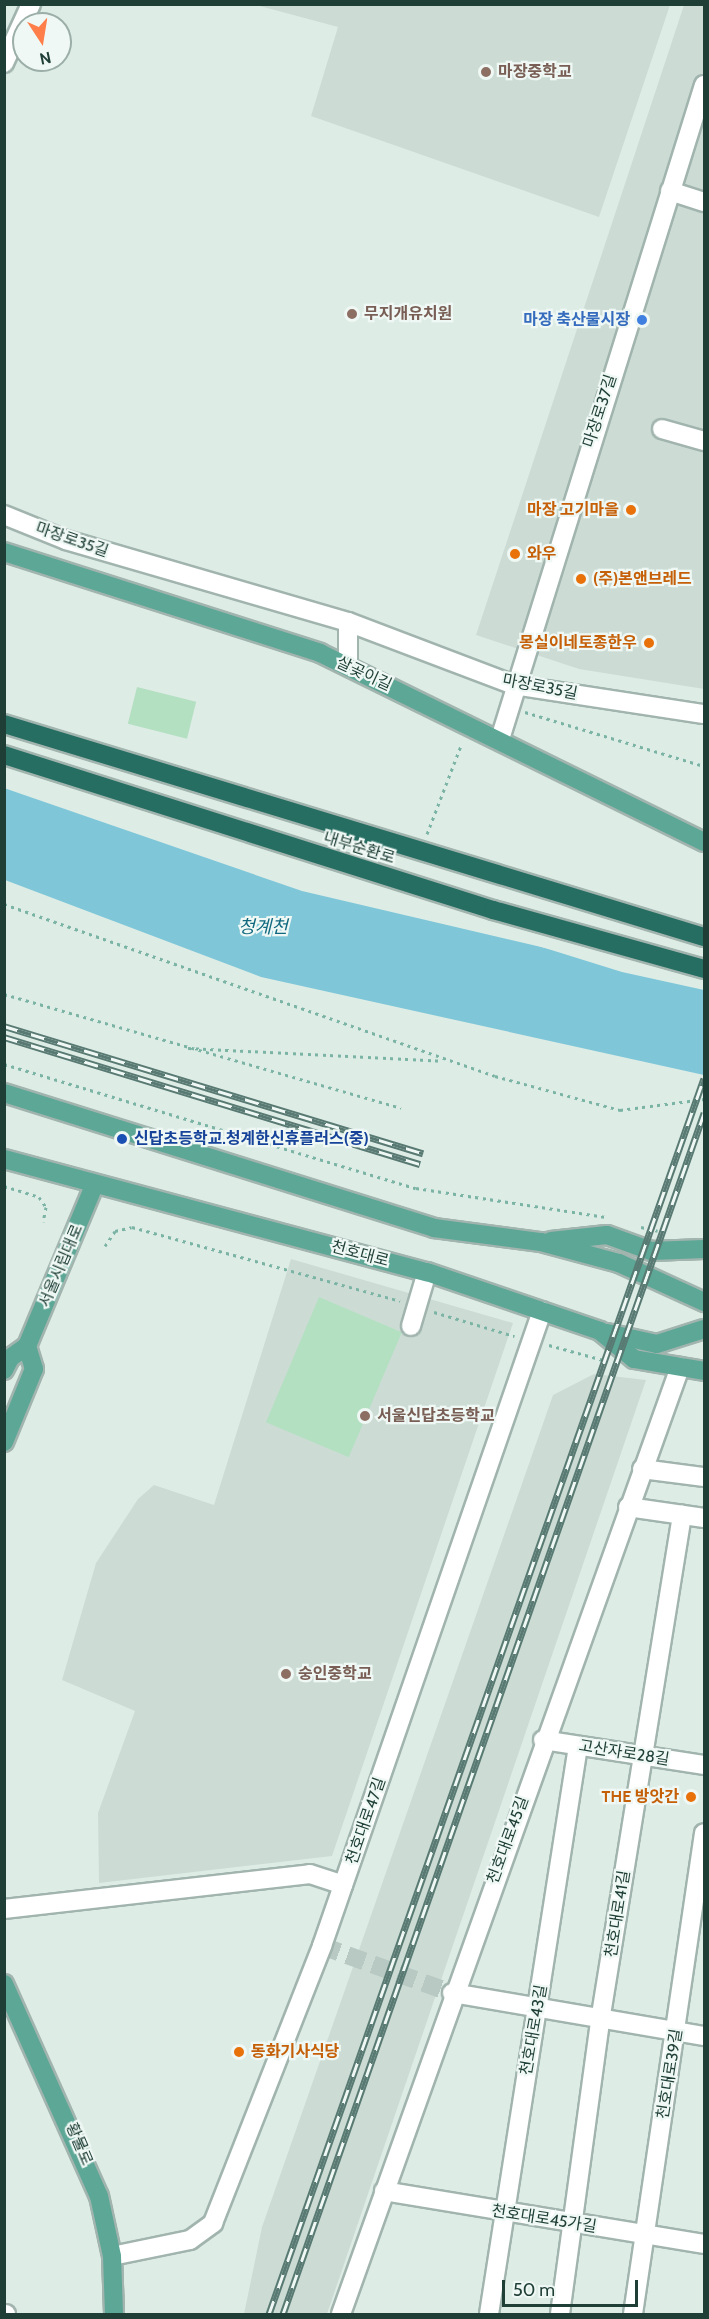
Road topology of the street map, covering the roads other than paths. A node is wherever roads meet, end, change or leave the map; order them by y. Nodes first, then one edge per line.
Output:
1 (31, 4) edge
2 (4, 63) edge
3 (705, 84) edge
4 (670, 191) junction
5 (705, 202) edge
6 (662, 429) dead end
7 (705, 441) edge
8 (4, 516) edge
9 (4, 552) edge
10 (348, 622) junction
11 (348, 666) junction
12 (514, 685) junction
13 (705, 714) edge
14 (4, 724) edge
15 (500, 739) junction
16 (4, 755) edge
17 (705, 842) edge
18 (705, 937) edge
19 (705, 969) edge
20 (4, 1093) edge
21 (4, 1159) edge
22 (94, 1185) junction
23 (541, 1242) junction
24 (705, 1249) edge
25 (427, 1272) junction
26 (705, 1302) edge
27 (542, 1311) junction
28 (411, 1326) dead end
29 (705, 1329) edge
30 (600, 1331) junction
31 (27, 1346) junction
32 (680, 1367) junction
33 (4, 1370) edge
34 (705, 1371) edge
35 (4, 1442) edge
36 (642, 1469) junction
37 (705, 1477) edge
38 (628, 1507) junction
39 (682, 1515) junction
40 (705, 1518) edge
41 (543, 1740) junction
42 (578, 1746) junction
43 (644, 1756) junction
44 (705, 1765) edge
45 (705, 1833) edge
46 (344, 1885) junction
47 (4, 1909) edge
48 (4, 1984) edge
49 (452, 1993) junction
50 (536, 2011) junction
51 (600, 2020) junction
52 (676, 2032) junction
53 (705, 2036) edge
54 (384, 2190) junction
55 (504, 2214) junction
56 (573, 2224) junction
57 (645, 2235) junction
58 (705, 2244) edge
59 (112, 2256) junction
60 (114, 2314) edge
61 (341, 2314) edge
62 (489, 2314) edge
63 (560, 2314) edge
64 (633, 2314) edge

1 - 2 street
3 - 4 street, 마장로37길
4 - 5 street
4 - 12 street, 마장로37길
6 - 7 street
8 - 10 street, 마장로35길
9 - 11 main road, 살곶이길
10 - 11 street
10 - 12 street, 마장로35길
11 - 15 main road, 살곶이길
12 - 13 street, 마장로35길
12 - 15 street, 마장로37길
14 - 18 highway, 내부순환로
15 - 17 main road, 살곶이길
16 - 19 highway, 내부순환로
20 - 23 main road
21 - 22 main road, 천호대로
22 - 25 main road, 천호대로
22 - 31 main road, 서울시립대로
23 - 24 main road
23 - 26 main road
25 - 27 main road, 천호대로
25 - 28 street
27 - 30 main road, 천호대로
27 - 46 street, 천호대로47길
29 - 30 main road
30 - 32 main road, 천호대로
31 - 33 main road, 서울시립대로
31 - 35 main road
32 - 34 main road, 천호대로
32 - 36 street, 천호대로45길
36 - 37 street
36 - 38 street, 천호대로45길
38 - 39 street
38 - 41 street, 천호대로45길
39 - 40 street
39 - 43 street, 천호대로41길
41 - 42 street, 고산자로28길
41 - 49 street, 천호대로45길
42 - 43 street, 고산자로28길
42 - 50 street, 천호대로43길
43 - 44 street, 고산자로28길
43 - 51 street, 천호대로41길
45 - 52 street, 천호대로39길
46 - 47 street
46 - 59 street, 천호대로47길
48 - 59 main road, 황물로
49 - 50 street
49 - 54 street, 천호대로45길
50 - 51 street
50 - 55 street, 천호대로43길
51 - 52 street
51 - 56 street, 천호대로41길
52 - 53 street
52 - 57 street, 천호대로39길
54 - 55 street, 천호대로45가길
54 - 61 street, 천호대로45길
55 - 56 street, 천호대로45가길
55 - 62 street, 천호대로43길
56 - 57 street, 천호대로45가길
56 - 63 street, 천호대로41길
57 - 58 street, 천호대로45가길
57 - 64 street, 천호대로39길
59 - 60 main road, 황물로

